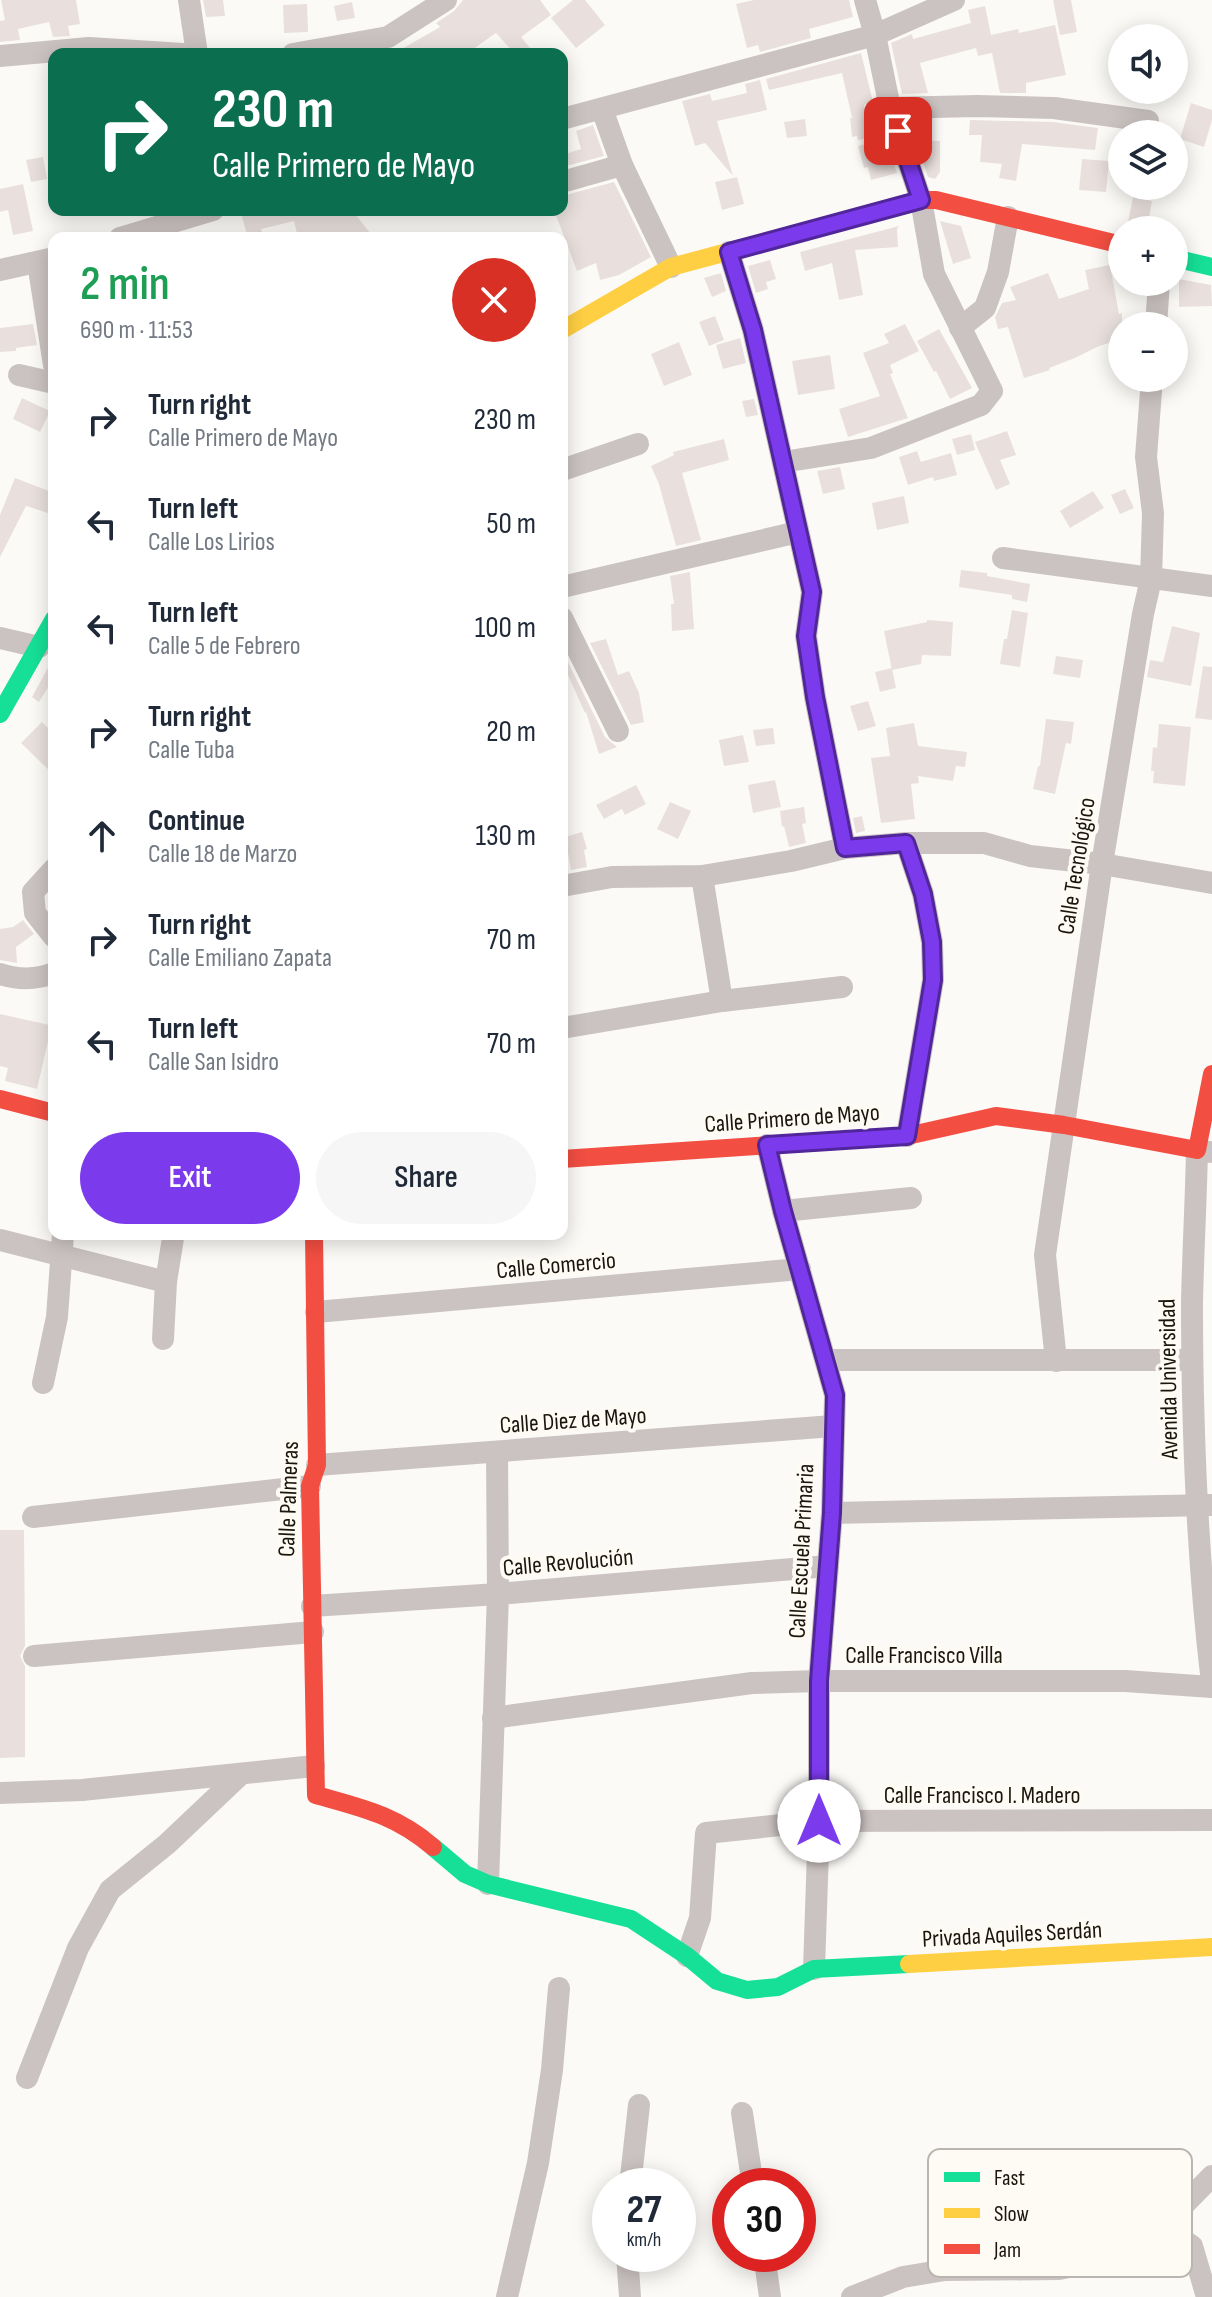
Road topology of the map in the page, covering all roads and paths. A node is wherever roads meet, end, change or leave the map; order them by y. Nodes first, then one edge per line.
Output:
1 (189, 0) edge
2 (446, 0) edge
3 (865, 0) edge
4 (954, 0) edge
5 (875, 35) junction
6 (196, 48) edge
7 (327, 48) edge
8 (48, 52) edge
9 (0, 56) edge
10 (890, 108) junction
11 (602, 109) junction
12 (568, 118) edge
13 (1141, 120) edge
14 (622, 165) junction
15 (568, 180) edge
16 (921, 200) junction
17 (193, 216) edge
18 (1008, 217) junction
19 (140, 232) edge
20 (1108, 242) edge
21 (729, 252) junction
22 (46, 260) edge
23 (1188, 261) edge
24 (671, 267) junction
25 (1212, 267) edge
26 (0, 270) edge
27 (48, 286) edge
28 (568, 327) edge
29 (960, 328) junction
30 (19, 375) dead end
31 (48, 382) edge
32 (1151, 392) edge
33 (638, 444) dead end
34 (783, 462) junction
35 (568, 468) edge
36 (798, 532) junction
37 (1003, 558) dead end
38 (1151, 579) junction
39 (568, 586) edge
40 (1212, 586) edge
41 (48, 630) edge
42 (568, 630) edge
43 (0, 638) edge
44 (39, 647) junction
45 (0, 714) edge
46 (618, 731) dead end
47 (906, 843) junction
48 (845, 848) junction
49 (1102, 864) junction
50 (48, 876) edge
51 (702, 876) junction
52 (1212, 883) edge
53 (568, 885) edge
54 (48, 929) edge
55 (0, 974) edge
56 (48, 974) edge
57 (842, 987) dead end
58 (722, 1001) junction
59 (568, 1027) edge
60 (1212, 1074) edge
61 (0, 1099) edge
62 (48, 1111) edge
63 (1064, 1125) junction
64 (907, 1136) junction
65 (767, 1145) junction
66 (1205, 1151) edge
67 (568, 1159) edge
68 (911, 1198) dead end
69 (783, 1211) junction
70 (0, 1240) edge
71 (173, 1240) edge
72 (314, 1240) edge
73 (62, 1244) edge
74 (800, 1269) junction
75 (166, 1282) junction
76 (316, 1312) junction
77 (163, 1339) dead end
78 (826, 1360) junction
79 (1192, 1360) junction
80 (1056, 1361) junction
81 (43, 1383) dead end
82 (833, 1426) junction
83 (497, 1452) junction
84 (314, 1476) junction
85 (1204, 1505) edge
86 (832, 1513) junction
87 (33, 1517) dead end
88 (828, 1566) junction
89 (498, 1594) junction
90 (312, 1606) junction
91 (1208, 1616) edge
92 (313, 1632) junction
93 (34, 1656) dead end
94 (819, 1681) junction
95 (1212, 1685) edge
96 (493, 1718) junction
97 (314, 1766) junction
98 (241, 1774) junction
99 (0, 1793) edge
100 (1212, 1820) edge
101 (819, 1821) junction
102 (488, 1884) junction
103 (1212, 1947) edge
104 (687, 1956) junction
105 (814, 1969) junction
106 (559, 1988) dead end
107 (27, 2078) dead end
108 (639, 2105) dead end
109 (742, 2113) dead end
110 (632, 2168) edge
111 (750, 2168) edge
112 (1212, 2176) edge
113 (1192, 2196) edge
114 (1192, 2246) edge
115 (628, 2272) edge
116 (767, 2272) edge
117 (928, 2273) edge
118 (507, 2297) edge
119 (630, 2297) edge
120 (770, 2297) edge
121 (852, 2297) edge
122 (1207, 2297) edge

1 - 6 street
2 - 7 street
3 - 5 street
4 - 5 street
5 - 10 street
5 - 11 street
8 - 9 street
10 - 13 street
10 - 16 street
11 - 12 street
11 - 14 street
14 - 15 street
14 - 24 street
16 - 18 street
16 - 21 street
16 - 29 street
17 - 19 street
18 - 20 street
18 - 29 street
21 - 24 street
21 - 34 street
22 - 26 street
22 - 27 street
23 - 25 street
24 - 28 street
29 - 34 street
30 - 31 street
32 - 38 street, Calle Tecnológico
33 - 35 street
34 - 36 street
36 - 39 street
36 - 48 street
37 - 38 street
38 - 40 street
38 - 49 street, Calle Tecnológico
41 - 44 street
42 - 46 street
43 - 44 street
44 - 45 street
47 - 48 street
47 - 49 street
47 - 64 street
48 - 51 street
49 - 52 street
49 - 63 street, Calle Tecnológico
50 - 54 street
51 - 53 street
51 - 58 street
55 - 56 street
57 - 58 street
58 - 59 street
60 - 66 street, Avenida Universidad
61 - 62 street
63 - 64 street, Calle Primero de Mayo
63 - 66 street, Calle Primero de Mayo
63 - 80 street, Calle Tecnológico
64 - 65 street, Calle Primero de Mayo
65 - 67 street, Calle Primero de Mayo
65 - 69 street, Calle Escuela Primaria
66 - 79 street, Avenida Universidad
68 - 69 street
69 - 74 street, Calle Escuela Primaria
70 - 73 street
71 - 75 street
72 - 76 street, Calle Palmeras
73 - 75 street
73 - 81 street
74 - 76 street, Calle Comercio
74 - 78 street, Calle Escuela Primaria
75 - 77 street
76 - 84 street, Calle Palmeras
78 - 80 street
78 - 82 street, Calle Escuela Primaria
79 - 80 street
79 - 85 street, Avenida Universidad
82 - 83 street, Calle Diez de Mayo
82 - 86 street, Calle Escuela Primaria
83 - 84 street, Calle Diez de Mayo
83 - 89 street
84 - 87 street, Calle Diez de Mayo
84 - 90 street, Calle Palmeras
85 - 86 street
85 - 91 street, Avenida Universidad
86 - 88 street, Calle Escuela Primaria
88 - 89 street, Calle Revolución
88 - 94 street, Calle Escuela Primaria
89 - 90 street, Calle Revolución
89 - 96 street
90 - 92 street, Calle Palmeras
91 - 95 street, Avenida Universidad
92 - 93 street
92 - 97 street, Calle Palmeras
94 - 95 street, Calle Francisco Villa
94 - 96 street, Calle Francisco Villa
94 - 101 street, Calle Escuela Primaria
96 - 102 street
97 - 98 street
97 - 102 street, Calle Palmeras
98 - 99 street
98 - 107 street
100 - 101 street, Calle Francisco I. Madero
101 - 104 street, Calle Francisco I. Madero
101 - 105 street, Calle Escuela Primaria
102 - 104 street
103 - 105 street, Privada Aquiles Serdán
104 - 105 street
106 - 118 street
108 - 110 street
109 - 111 street
112 - 113 street
114 - 122 street
115 - 119 street
116 - 120 street
117 - 121 street

